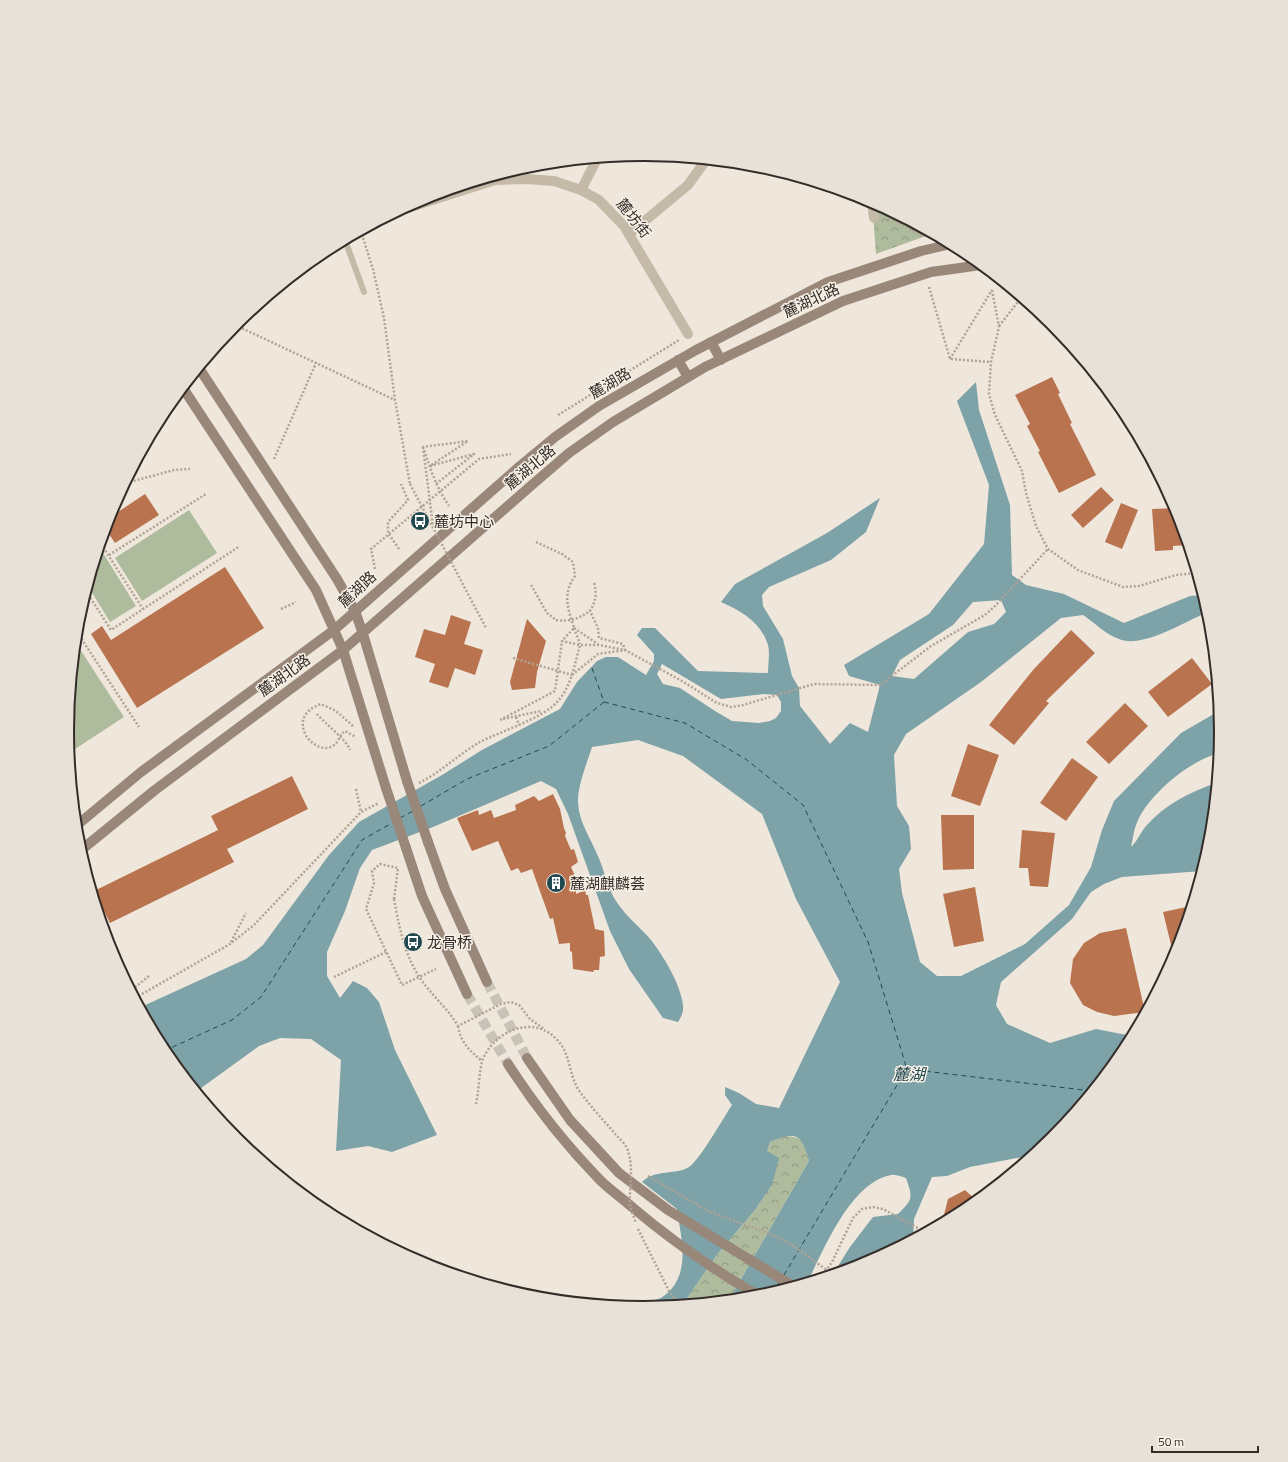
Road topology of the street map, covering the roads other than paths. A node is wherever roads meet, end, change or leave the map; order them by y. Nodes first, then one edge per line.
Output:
1 (595, 163) edge
2 (703, 164) edge
3 (496, 180) edge
4 (581, 190) junction
5 (873, 209) edge
6 (874, 218) road end
7 (629, 234) junction
8 (347, 245) edge
9 (943, 246) edge
10 (973, 266) edge
11 (364, 292) dead end
12 (688, 334) road end
13 (712, 342) junction
14 (678, 360) junction
15 (721, 360) junction
16 (202, 372) edge
17 (688, 377) junction
18 (186, 392) edge
19 (355, 611) junction
20 (334, 630) junction
21 (363, 634) junction
22 (343, 650) junction
23 (82, 821) edge
24 (86, 846) edge
25 (487, 982) tunnel mouth
26 (467, 994) tunnel mouth
27 (527, 1058) tunnel mouth
28 (508, 1064) tunnel mouth
29 (559, 1107) junction
30 (544, 1117) junction
31 (788, 1283) edge
32 (750, 1291) edge

1 - 4 street
2 - 7 street
3 - 4 street, 麓坊街
4 - 7 street, 麓坊街
5 - 6 street
7 - 12 street, 麓坊街
8 - 11 lane
9 - 13 street, 麓湖路
10 - 15 street, 麓湖北路
13 - 14 street, 麓湖路
13 - 15 street
14 - 17 street
14 - 19 street, 麓湖路
15 - 17 street, 麓湖北路
16 - 19 street
17 - 21 street, 麓湖北路
18 - 20 street
19 - 20 street, 麓湖路
19 - 21 street
20 - 22 street
20 - 23 street, 麓湖路
21 - 22 street, 麓湖北路
21 - 25 street, bridge
22 - 24 street, 麓湖北路
22 - 26 street, bridge
27 - 29 street
28 - 30 street
29 - 30 street
29 - 31 street
30 - 32 street

